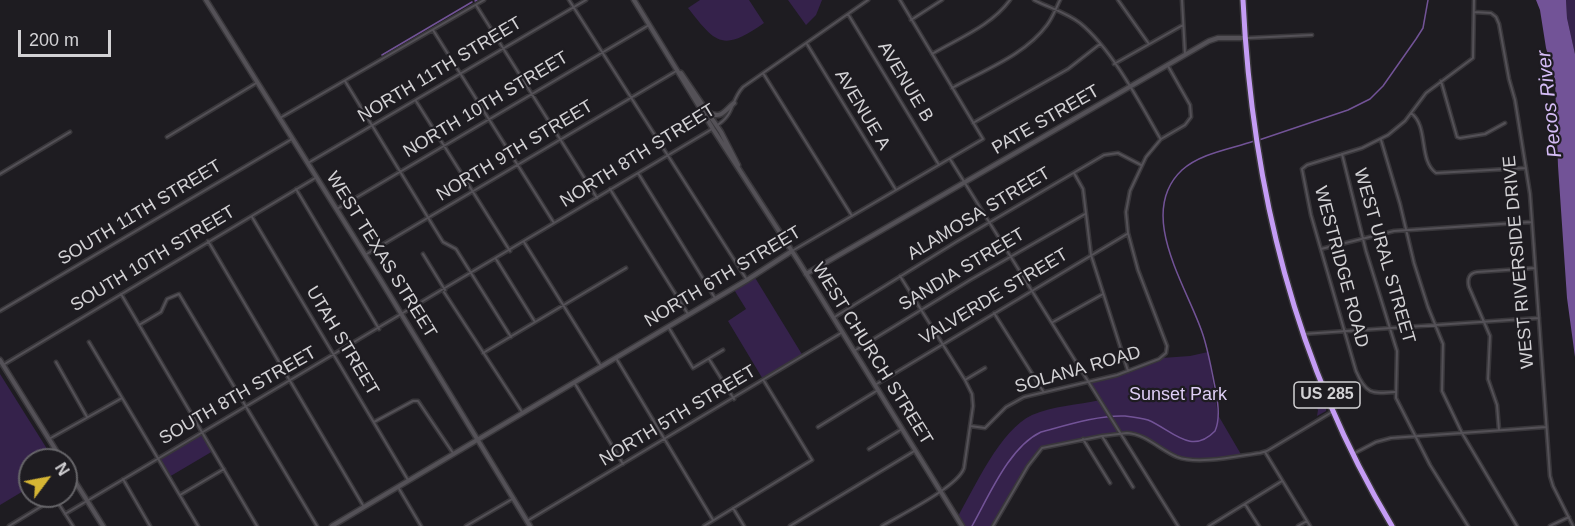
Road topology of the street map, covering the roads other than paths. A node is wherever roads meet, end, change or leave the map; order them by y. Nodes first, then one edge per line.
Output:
1 (206, 0) edge
2 (484, 0) edge
3 (569, 0) edge
4 (586, 0) edge
5 (634, 0) edge
6 (868, 0) edge
7 (900, 0) edge
8 (942, 0) edge
9 (1010, 0) edge
10 (1034, 0) edge
11 (1060, 0) edge
12 (1118, 0) edge
13 (1182, 0) edge
14 (1243, 0) edge
15 (1474, 0) edge
16 (476, 4) junction
17 (573, 7) junction
18 (1056, 9) junction
19 (1474, 12) junction
20 (848, 14) junction
21 (911, 20) junction
22 (649, 24) junction
23 (1183, 25) junction
24 (433, 30) junction
25 (1312, 35) dead end
26 (1245, 38) junction
27 (807, 43) junction
28 (1100, 44) junction
29 (1149, 45) junction
30 (504, 48) junction
31 (602, 52) junction
32 (932, 54) junction
33 (1185, 55) junction
34 (1114, 64) junction
35 (1168, 66) junction
36 (678, 70) junction
37 (460, 73) junction
38 (763, 73) junction
39 (345, 81) junction
40 (1441, 81) junction
41 (258, 82) junction
42 (1130, 87) junction
43 (952, 88) junction
44 (532, 94) junction
45 (631, 98) junction
46 (416, 100) junction
47 (734, 103) junction
48 (707, 111) junction
49 (1411, 113) junction
50 (280, 118) junction
51 (489, 119) junction
52 (973, 123) junction
53 (1505, 123) dead end
54 (372, 126) junction
55 (715, 128) junction
56 (70, 132) dead end
57 (167, 137) dead end
58 (293, 139) junction
59 (1161, 139) junction
60 (561, 140) junction
61 (1381, 140) junction
62 (444, 146) junction
63 (1342, 154) junction
64 (667, 155) junction
65 (950, 159) junction
66 (308, 163) junction
67 (518, 165) junction
68 (939, 165) junction
69 (1141, 165) junction
70 (1526, 168) junction
71 (400, 172) junction
72 (638, 173) junction
73 (1074, 173) junction
74 (0, 174) edge
75 (317, 177) junction
76 (964, 182) junction
77 (296, 189) junction
78 (610, 189) junction
79 (896, 190) junction
80 (472, 192) junction
81 (597, 198) junction
82 (337, 209) junction
83 (1085, 214) junction
84 (252, 216) junction
85 (852, 216) junction
86 (428, 219) junction
87 (989, 222) junction
88 (1533, 222) junction
89 (554, 223) junction
90 (1405, 230) junction
91 (1128, 233) junction
92 (1363, 238) junction
93 (208, 242) junction
94 (524, 242) junction
95 (1321, 249) junction
96 (510, 251) junction
97 (792, 251) junction
98 (423, 254) dead end
99 (365, 255) junction
100 (1090, 255) junction
101 (1010, 256) junction
102 (496, 259) junction
103 (1535, 267) junction
104 (626, 268) dead end
105 (471, 274) junction
106 (806, 274) junction
107 (900, 276) junction
108 (747, 280) junction
109 (444, 290) junction
110 (1031, 290) junction
111 (121, 294) junction
112 (1103, 294) junction
113 (715, 298) junction
114 (563, 305) junction
115 (921, 309) junction
116 (0, 311) edge
117 (994, 313) junction
118 (688, 314) junction
119 (402, 315) junction
120 (833, 318) junction
121 (1539, 318) junction
122 (1484, 321) junction
123 (535, 322) junction
124 (1052, 323) junction
125 (139, 325) junction
126 (1436, 325) junction
127 (668, 326) junction
128 (1390, 327) junction
129 (379, 329) junction
130 (1343, 330) junction
131 (842, 333) junction
132 (1303, 334) junction
133 (511, 337) junction
134 (89, 342) dead end
135 (942, 343) junction
136 (723, 350) dead end
137 (854, 351) junction
138 (483, 353) junction
139 (334, 355) junction
140 (616, 357) junction
141 (710, 359) junction
142 (0, 360) edge
143 (56, 362) dead end
144 (3, 365) junction
145 (601, 366) junction
146 (985, 368) dead end
147 (1128, 371) junction
148 (965, 380) junction
149 (291, 381) junction
150 (764, 381) junction
151 (1089, 381) junction
152 (574, 382) junction
153 (875, 385) junction
154 (879, 390) junction
155 (1043, 391) junction
156 (1395, 392) junction
157 (122, 398) junction
158 (734, 399) junction
159 (246, 407) junction
160 (1333, 411) junction
161 (522, 412) junction
162 (87, 417) junction
163 (374, 422) junction
164 (970, 426) junction
165 (818, 427) dead end
166 (1546, 427) junction
167 (902, 429) junction
168 (1499, 430) junction
169 (202, 433) junction
170 (1121, 433) junction
171 (1462, 433) junction
172 (1102, 436) junction
173 (1415, 436) junction
174 (478, 438) junction
175 (49, 439) junction
176 (665, 439) junction
177 (1083, 439) junction
178 (55, 448) edge
179 (869, 449) dead end
180 (916, 450) junction
181 (1265, 452) junction
182 (453, 453) junction
183 (1353, 454) junction
184 (158, 458) junction
185 (623, 464) junction
186 (224, 469) junction
187 (123, 479) junction
188 (408, 480) junction
189 (1282, 481) junction
190 (1110, 483) dead end
191 (78, 486) edge
192 (398, 487) junction
193 (1133, 487) dead end
194 (941, 491) junction
195 (180, 495) junction
196 (514, 498) junction
197 (88, 501) junction
198 (1245, 504) junction
199 (364, 507) junction
200 (733, 508) junction
201 (65, 514) junction
202 (1569, 517) junction
203 (714, 520) junction
204 (1307, 521) junction
205 (529, 524) edge
206 (960, 525) edge
207 (9, 526) edge
208 (72, 526) edge
209 (103, 526) edge
210 (150, 526) edge
211 (198, 526) edge
212 (257, 526) edge
213 (317, 526) edge
214 (332, 526) edge
215 (421, 526) edge
216 (465, 526) edge
217 (704, 526) edge
218 (744, 526) edge
219 (790, 526) edge
220 (882, 526) edge
221 (993, 526) edge
222 (1178, 526) edge
223 (1209, 526) edge
224 (1258, 526) edge
225 (1298, 526) edge
226 (1310, 526) edge
227 (1392, 526) edge
228 (1468, 526) edge
229 (1518, 526) edge
230 (1550, 526) edge
231 (1574, 526) edge

1 - 41 street, WEST TEXAS STREET
2 - 16 street
3 - 17 street
4 - 17 street, NORTH 11TH STREET
5 - 22 street, WEST CHURCH STREET
6 - 20 street, NORTH 8TH STREET
7 - 21 street
8 - 21 street
9 - 32 street
10 - 18 street
11 - 18 street
12 - 29 street
13 - 23 street
14 - 26 highway, US 285
15 - 19 street, WESTRIDGE ROAD
16 - 24 street
16 - 30 street
17 - 30 street, NORTH 11TH STREET
17 - 31 street
18 - 28 street
18 - 43 street
19 - 40 street, WESTRIDGE ROAD
19 - 70 street, WEST RIVERSIDE DRIVE
20 - 27 street, NORTH 8TH STREET
20 - 68 street, AVENUE B
21 - 32 street
22 - 31 street, NORTH 10TH STREET
22 - 36 street, WEST CHURCH STREET
23 - 29 street
23 - 33 street
24 - 37 street
24 - 39 street
25 - 26 street, PATE STREET
26 - 33 street, PATE STREET
26 - 132 highway, US 285
27 - 38 street, NORTH 8TH STREET
27 - 79 street, AVENUE A
28 - 34 street
28 - 52 street
29 - 34 street
30 - 37 street, NORTH 11TH STREET
30 - 44 street
31 - 44 street, NORTH 10TH STREET
31 - 45 street
32 - 43 street
33 - 35 street, PATE STREET
34 - 42 street
35 - 42 street, PATE STREET
35 - 59 street, SOLANA ROAD
36 - 45 street, NORTH 9TH STREET
36 - 48 street, WEST CHURCH STREET
36 - 55 street, WEST CHURCH STREET
37 - 46 street, NORTH 11TH STREET
37 - 51 street
38 - 47 street, NORTH 8TH STREET
38 - 85 street
39 - 50 street
39 - 54 street
40 - 49 street, WESTRIDGE ROAD
40 - 53 street
41 - 50 street, WEST TEXAS STREET
41 - 57 street
42 - 59 street
42 - 76 street, PATE STREET
43 - 52 street
44 - 51 street, NORTH 10TH STREET
44 - 60 street
45 - 60 street, NORTH 9TH STREET
45 - 64 street
46 - 54 street, NORTH 11TH STREET
46 - 62 street
47 - 48 street
47 - 55 street, NORTH 8TH STREET
48 - 55 street, WEST CHURCH STREET
49 - 61 street, WESTRIDGE ROAD
49 - 70 street
50 - 58 street, WEST TEXAS STREET
51 - 62 street, NORTH 10TH STREET
51 - 67 street
52 - 65 street, NORTH 6TH STREET
54 - 66 street, NORTH 11TH STREET
54 - 71 street
55 - 64 street, NORTH 8TH STREET
55 - 97 street, WEST CHURCH STREET
56 - 74 street
58 - 66 street, WEST TEXAS STREET
58 - 116 street, SOUTH 11TH STREET
59 - 69 street, SOLANA ROAD
60 - 67 street, NORTH 9TH STREET
60 - 81 street
61 - 63 street, WESTRIDGE ROAD
61 - 90 street
62 - 71 street, NORTH 10TH STREET
62 - 80 street
63 - 92 street, WEST URAL STREET
63 - 95 street, WESTRIDGE ROAD
64 - 72 street, NORTH 8TH STREET
64 - 108 street
65 - 68 street, NORTH 6TH STREET
65 - 76 street
66 - 75 street, WEST TEXAS STREET
67 - 80 street, NORTH 9TH STREET
67 - 89 street
68 - 79 street, NORTH 6TH STREET
69 - 73 street, ALAMOSA STREET
69 - 91 street, SOLANA ROAD
70 - 88 street, WEST RIVERSIDE DRIVE
71 - 82 street, NORTH 10TH STREET
71 - 86 street
72 - 78 street, NORTH 8TH STREET
72 - 113 street
73 - 83 street
73 - 87 street, ALAMOSA STREET
75 - 77 street, SOUTH 10TH STREET
75 - 82 street, WEST TEXAS STREET
76 - 87 street
76 - 106 street, PATE STREET
77 - 84 street, SOUTH 10TH STREET
77 - 129 street
78 - 81 street, NORTH 8TH STREET
78 - 118 street
79 - 85 street, NORTH 6TH STREET
80 - 86 street, NORTH 9TH STREET
80 - 96 street
81 - 89 street, NORTH 8TH STREET
82 - 99 street, WEST TEXAS STREET
83 - 100 street
83 - 101 street, SANDIA STREET
84 - 93 street, SOUTH 10TH STREET
84 - 139 street, UTAH STREET
85 - 97 street, NORTH 6TH STREET
86 - 99 street, NORTH 9TH STREET
86 - 105 street
87 - 101 street
87 - 107 street, ALAMOSA STREET
88 - 90 street
88 - 103 street, WEST RIVERSIDE DRIVE
89 - 94 street, NORTH 8TH STREET
90 - 92 street
90 - 126 street
91 - 100 street, VALVERDE STREET
91 - 147 street, SOLANA ROAD
92 - 95 street
92 - 128 street, WEST URAL STREET
93 - 111 street, SOUTH 10TH STREET
93 - 149 street
94 - 96 street, NORTH 8TH STREET
94 - 114 street
95 - 130 street, WESTRIDGE ROAD
96 - 102 street, NORTH 8TH STREET
97 - 106 street, WEST CHURCH STREET
97 - 108 street, NORTH 6TH STREET
98 - 109 street
99 - 119 street, WEST TEXAS STREET
100 - 110 street, VALVERDE STREET
100 - 112 street
101 - 110 street
101 - 115 street, SANDIA STREET
102 - 105 street, NORTH 8TH STREET
102 - 123 street
103 - 121 street, WEST RIVERSIDE DRIVE
103 - 122 street
104 - 114 street
105 - 109 street, NORTH 8TH STREET
105 - 133 street
106 - 120 street, WEST CHURCH STREET
107 - 115 street
107 - 120 street, ALAMOSA STREET
108 - 113 street, NORTH 6TH STREET
109 - 119 street, NORTH 8TH STREET
109 - 138 street
110 - 117 street, VALVERDE STREET
110 - 124 street
111 - 125 street
111 - 144 street, SOUTH 10TH STREET
112 - 124 street
112 - 147 street
113 - 118 street, NORTH 6TH STREET
114 - 123 street
114 - 145 street
115 - 135 street
115 - 137 street, SANDIA STREET
117 - 135 street, VALVERDE STREET
117 - 155 street
118 - 127 street, NORTH 6TH STREET
119 - 129 street, SOUTH 8TH STREET
119 - 174 street, WEST TEXAS STREET
120 - 131 street, WEST CHURCH STREET
121 - 122 street
121 - 166 street, WEST RIVERSIDE DRIVE
122 - 126 street
122 - 168 street
123 - 133 street
124 - 151 street
125 - 159 street
125 - 169 street
126 - 128 street
126 - 171 street
127 - 140 street, NORTH 6TH STREET
127 - 141 street
128 - 130 street
128 - 156 street, WEST URAL STREET
129 - 139 street, SOUTH 8TH STREET
130 - 132 street
130 - 156 street, WESTRIDGE ROAD
131 - 137 street, WEST CHURCH STREET
131 - 150 street, NORTH 5TH STREET
132 - 160 highway, US 285
133 - 138 street
134 - 157 street
135 - 148 street
135 - 153 street, VALVERDE STREET
136 - 141 street
137 - 153 street, WEST CHURCH STREET
138 - 161 street
139 - 149 street, SOUTH 8TH STREET
139 - 163 street, UTAH STREET
140 - 145 street, NORTH 6TH STREET
140 - 176 street
141 - 158 street
142 - 144 street
143 - 162 street
144 - 175 street
145 - 152 street, NORTH 6TH STREET
146 - 148 street
147 - 151 street, SOLANA ROAD
148 - 164 street
149 - 159 street, SOUTH 8TH STREET
149 - 199 street
150 - 158 street, NORTH 5TH STREET
150 - 200 street
151 - 155 street, SOLANA ROAD
151 - 170 street
152 - 161 street, NORTH 6TH STREET
152 - 185 street
153 - 154 street, WEST CHURCH STREET
154 - 165 street
154 - 167 street, WEST CHURCH STREET
155 - 164 street, SOLANA ROAD
156 - 173 street, WEST URAL STREET
157 - 162 street
157 - 184 street
158 - 176 street, NORTH 5TH STREET
159 - 169 street, SOUTH 8TH STREET
159 - 213 street
160 - 181 street
160 - 183 highway, US 285
161 - 174 street, NORTH 6TH STREET
162 - 175 street
163 - 182 street
163 - 188 street, UTAH STREET
164 - 194 street
166 - 168 street
166 - 202 street, WEST RIVERSIDE DRIVE
167 - 179 street
167 - 180 street, WEST CHURCH STREET
168 - 171 street
169 - 184 street, SOUTH 8TH STREET
169 - 186 street
170 - 172 street
170 - 181 street
170 - 222 street
171 - 173 street
171 - 229 street
172 - 177 street
172 - 193 street
173 - 183 street
173 - 228 street, WEST URAL STREET
174 - 182 street, NORTH 6TH STREET
174 - 196 street, WEST TEXAS STREET
175 - 178 street
176 - 185 street, NORTH 5TH STREET
176 - 203 street
177 - 190 street
177 - 221 street
180 - 194 street, WEST CHURCH STREET
180 - 219 street
181 - 189 street
182 - 188 street, NORTH 6TH STREET
183 - 227 highway, US 285
184 - 187 street, SOUTH 8TH STREET
184 - 195 street
185 - 205 street, NORTH 5TH STREET
186 - 195 street
186 - 212 street
187 - 197 street, SOUTH 8TH STREET
187 - 210 street
188 - 192 street, NORTH 6TH STREET
189 - 198 street
189 - 204 street
191 - 197 street
192 - 199 street, NORTH 6TH STREET
192 - 215 street
194 - 206 street, WEST CHURCH STREET
194 - 220 street
195 - 211 street
196 - 205 street, WEST TEXAS STREET
196 - 216 street
197 - 201 street, SOUTH 8TH STREET
197 - 209 street
198 - 223 street
198 - 224 street
199 - 214 street, NORTH 6TH STREET
200 - 203 street
200 - 218 street
201 - 207 street
201 - 208 street
202 - 230 street
202 - 231 street, WEST RIVERSIDE DRIVE
203 - 217 street
204 - 225 street
204 - 226 street

